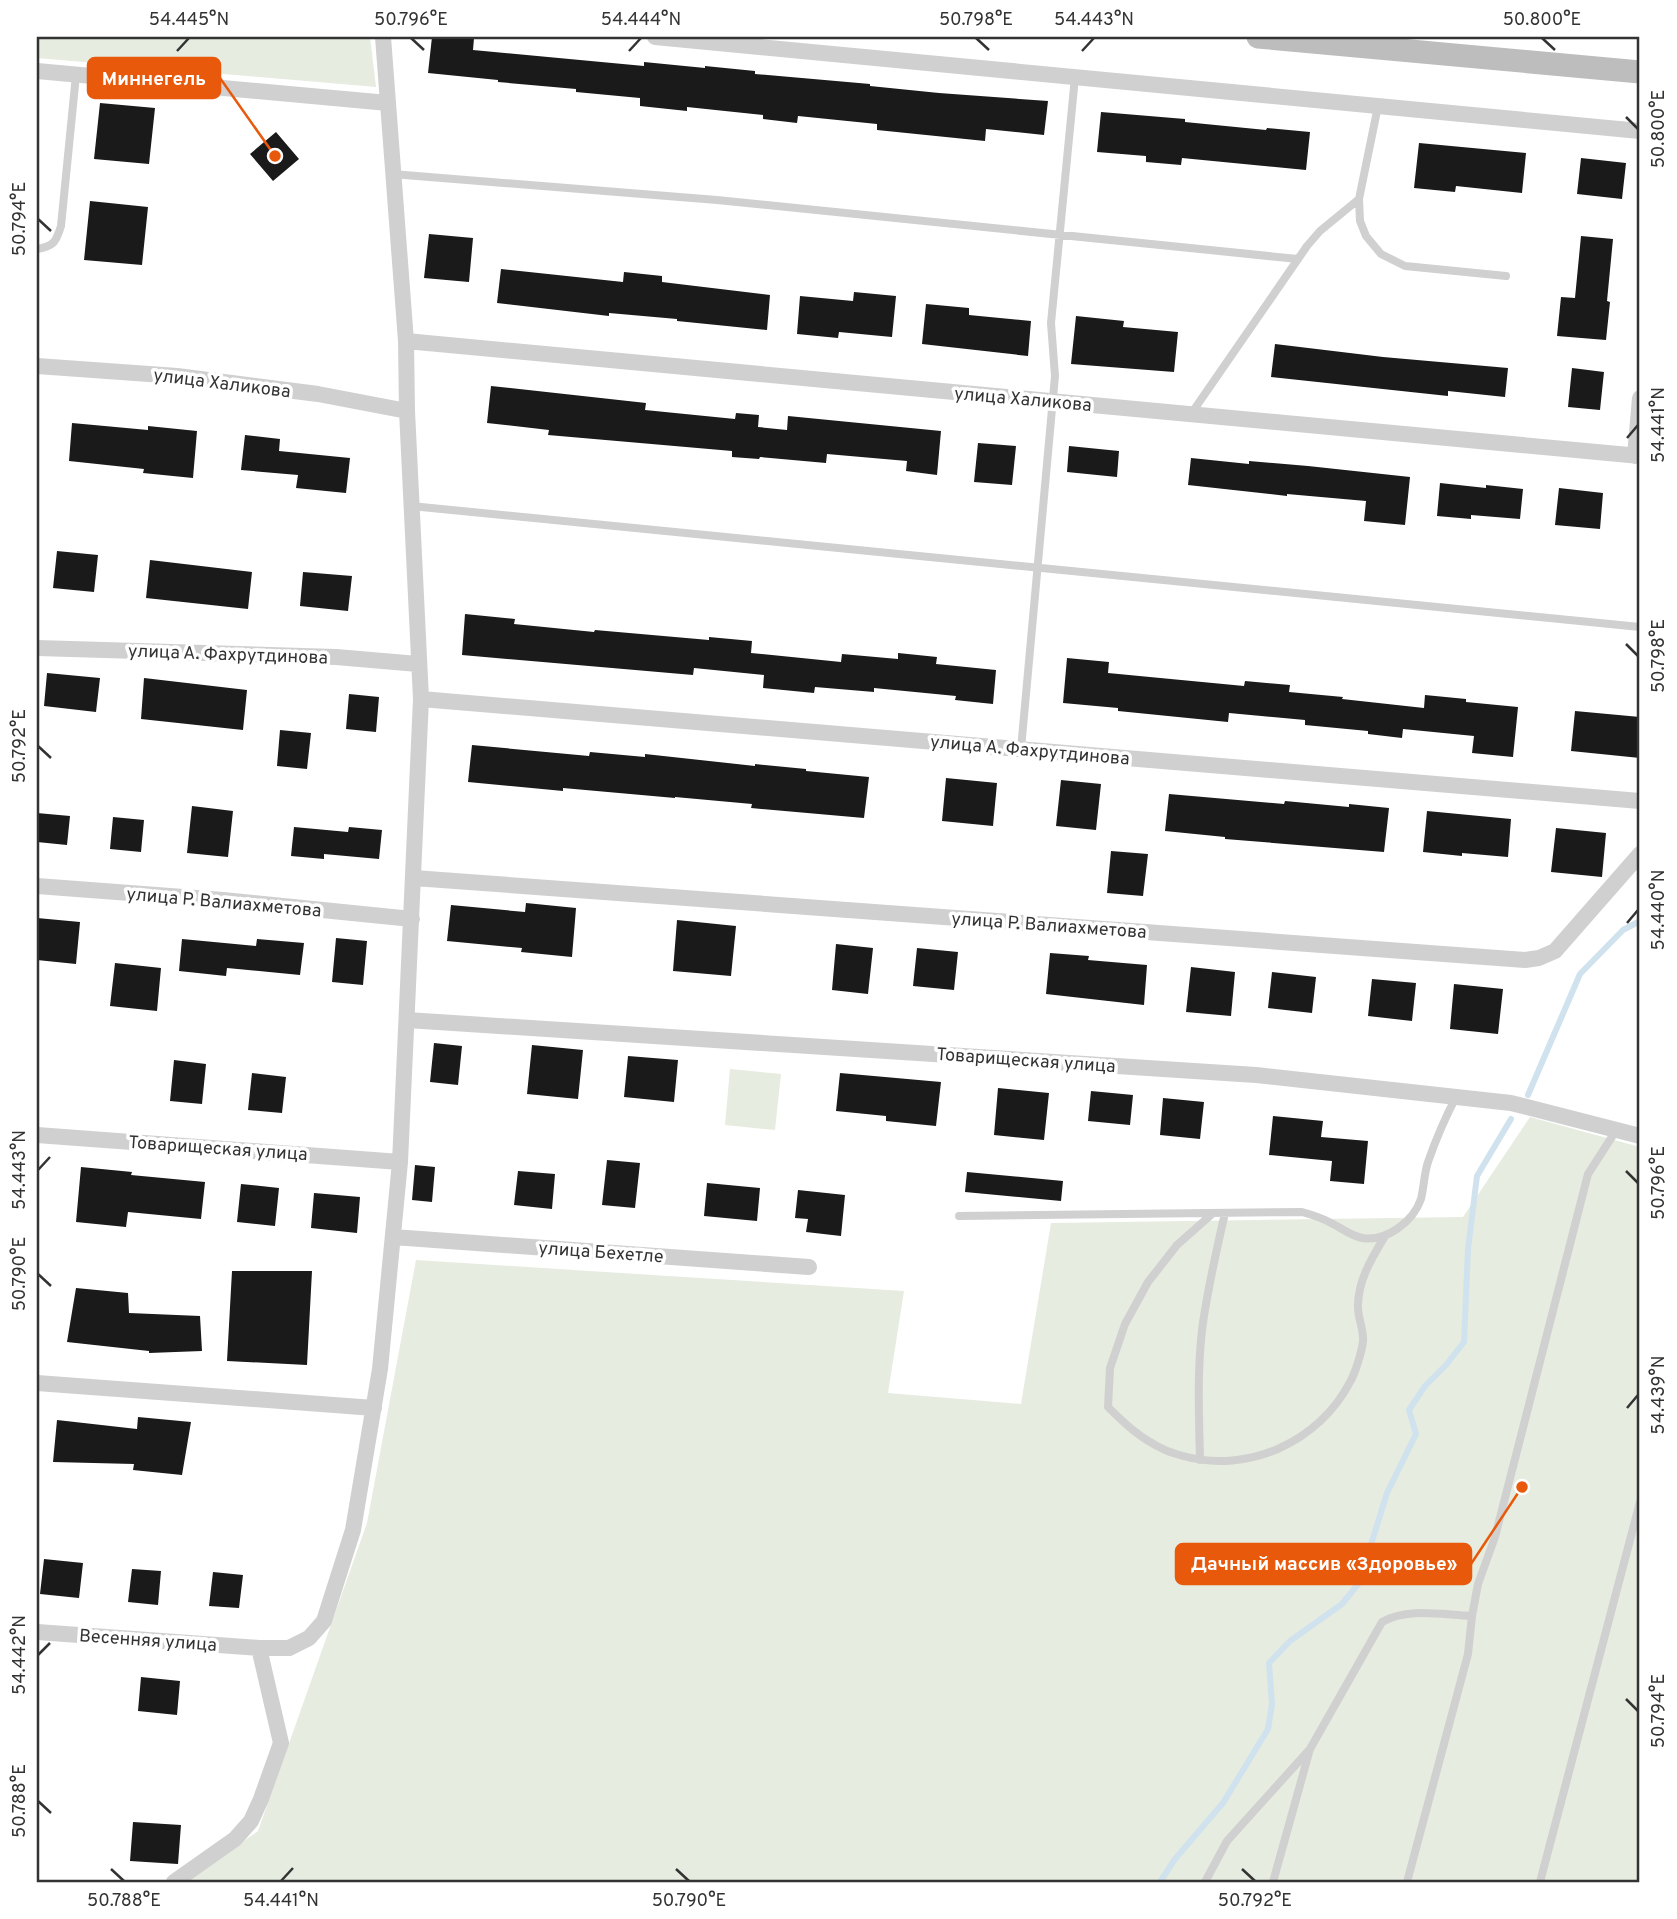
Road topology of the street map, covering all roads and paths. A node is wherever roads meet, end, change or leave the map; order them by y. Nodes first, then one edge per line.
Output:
1 (383, 37) edge
2 (655, 37) edge
3 (1258, 37) edge
4 (37, 71) edge
5 (1640, 72) edge
6 (76, 75) junction
7 (1075, 77) junction
8 (388, 103) junction
9 (1378, 106) junction
10 (1640, 131) edge
11 (392, 174) junction
12 (1359, 198) junction
13 (1060, 235) junction
14 (37, 249) edge
15 (1298, 259) junction
16 (1506, 276) dead end
17 (406, 341) junction
18 (37, 366) edge
19 (1640, 398) edge
20 (1052, 401) junction
21 (407, 411) junction
22 (1191, 414) junction
23 (1638, 456) edge
24 (411, 506) junction
25 (1037, 567) junction
26 (1640, 626) edge
27 (37, 648) edge
28 (418, 664) junction
29 (421, 699) junction
30 (1021, 749) junction
31 (1640, 801) edge
32 (1640, 854) edge
33 (414, 878) junction
34 (37, 886) edge
35 (411, 919) junction
36 (407, 1020) junction
37 (1456, 1097) junction
38 (1617, 1129) junction
39 (37, 1135) edge
40 (1640, 1136) edge
41 (400, 1162) junction
42 (1225, 1213) junction
43 (1212, 1214) junction
44 (959, 1216) dead end
45 (1385, 1236) junction
46 (393, 1237) junction
47 (809, 1267) dead end
48 (37, 1383) edge
49 (374, 1408) junction
50 (1200, 1461) junction
51 (1640, 1502) edge
52 (1472, 1616) junction
53 (37, 1632) edge
54 (259, 1648) junction
55 (1310, 1749) junction
56 (174, 1882) edge
57 (1205, 1882) edge
58 (1273, 1882) edge
59 (1407, 1882) edge
60 (1540, 1882) edge

1 - 8 street, Весенняя улица
2 - 7 street
3 - 5 main road
4 - 6 street
6 - 8 street
6 - 14 lane
7 - 9 street
7 - 13 lane
8 - 11 street, Весенняя улица
9 - 10 street
9 - 12 lane
11 - 13 lane
11 - 17 street, Весенняя улица
12 - 15 lane
12 - 16 lane
13 - 15 lane
13 - 20 lane
15 - 22 lane
17 - 20 street, улица Халикова
17 - 21 street, Весенняя улица
18 - 21 street, улица Халикова
19 - 23 street
20 - 22 street, улица Халикова
20 - 25 lane
21 - 24 street, Весенняя улица
22 - 23 street, улица Халикова
24 - 25 lane
24 - 28 street, Весенняя улица
25 - 26 lane
25 - 30 lane
27 - 28 street, улица А. Фахрутдинова
28 - 29 street, Весенняя улица
29 - 30 street, улица А. Фахрутдинова
29 - 33 street, Весенняя улица
30 - 31 street, улица А. Фахрутдинова
32 - 33 street, улица Р. Валиахметова
33 - 35 street, Весенняя улица
34 - 35 street, улица Р. Валиахметова
35 - 36 street, Весенняя улица
36 - 37 street, Товарищеская улица
36 - 41 street, Весенняя улица
37 - 38 street, Товарищеская улица
37 - 45 lane
38 - 40 street, Товарищеская улица
38 - 52 lane
39 - 41 street, Товарищеская улица
41 - 46 street, Весенняя улица
42 - 43 lane
42 - 45 lane
42 - 50 lane
43 - 44 lane
43 - 50 lane
45 - 50 lane
46 - 47 street, улица Бехетле
46 - 49 street, Весенняя улица
48 - 49 street
49 - 54 street, Весенняя улица
51 - 60 lane
52 - 55 lane
52 - 59 lane
53 - 54 street, Весенняя улица
54 - 56 street
55 - 57 lane
55 - 58 lane

